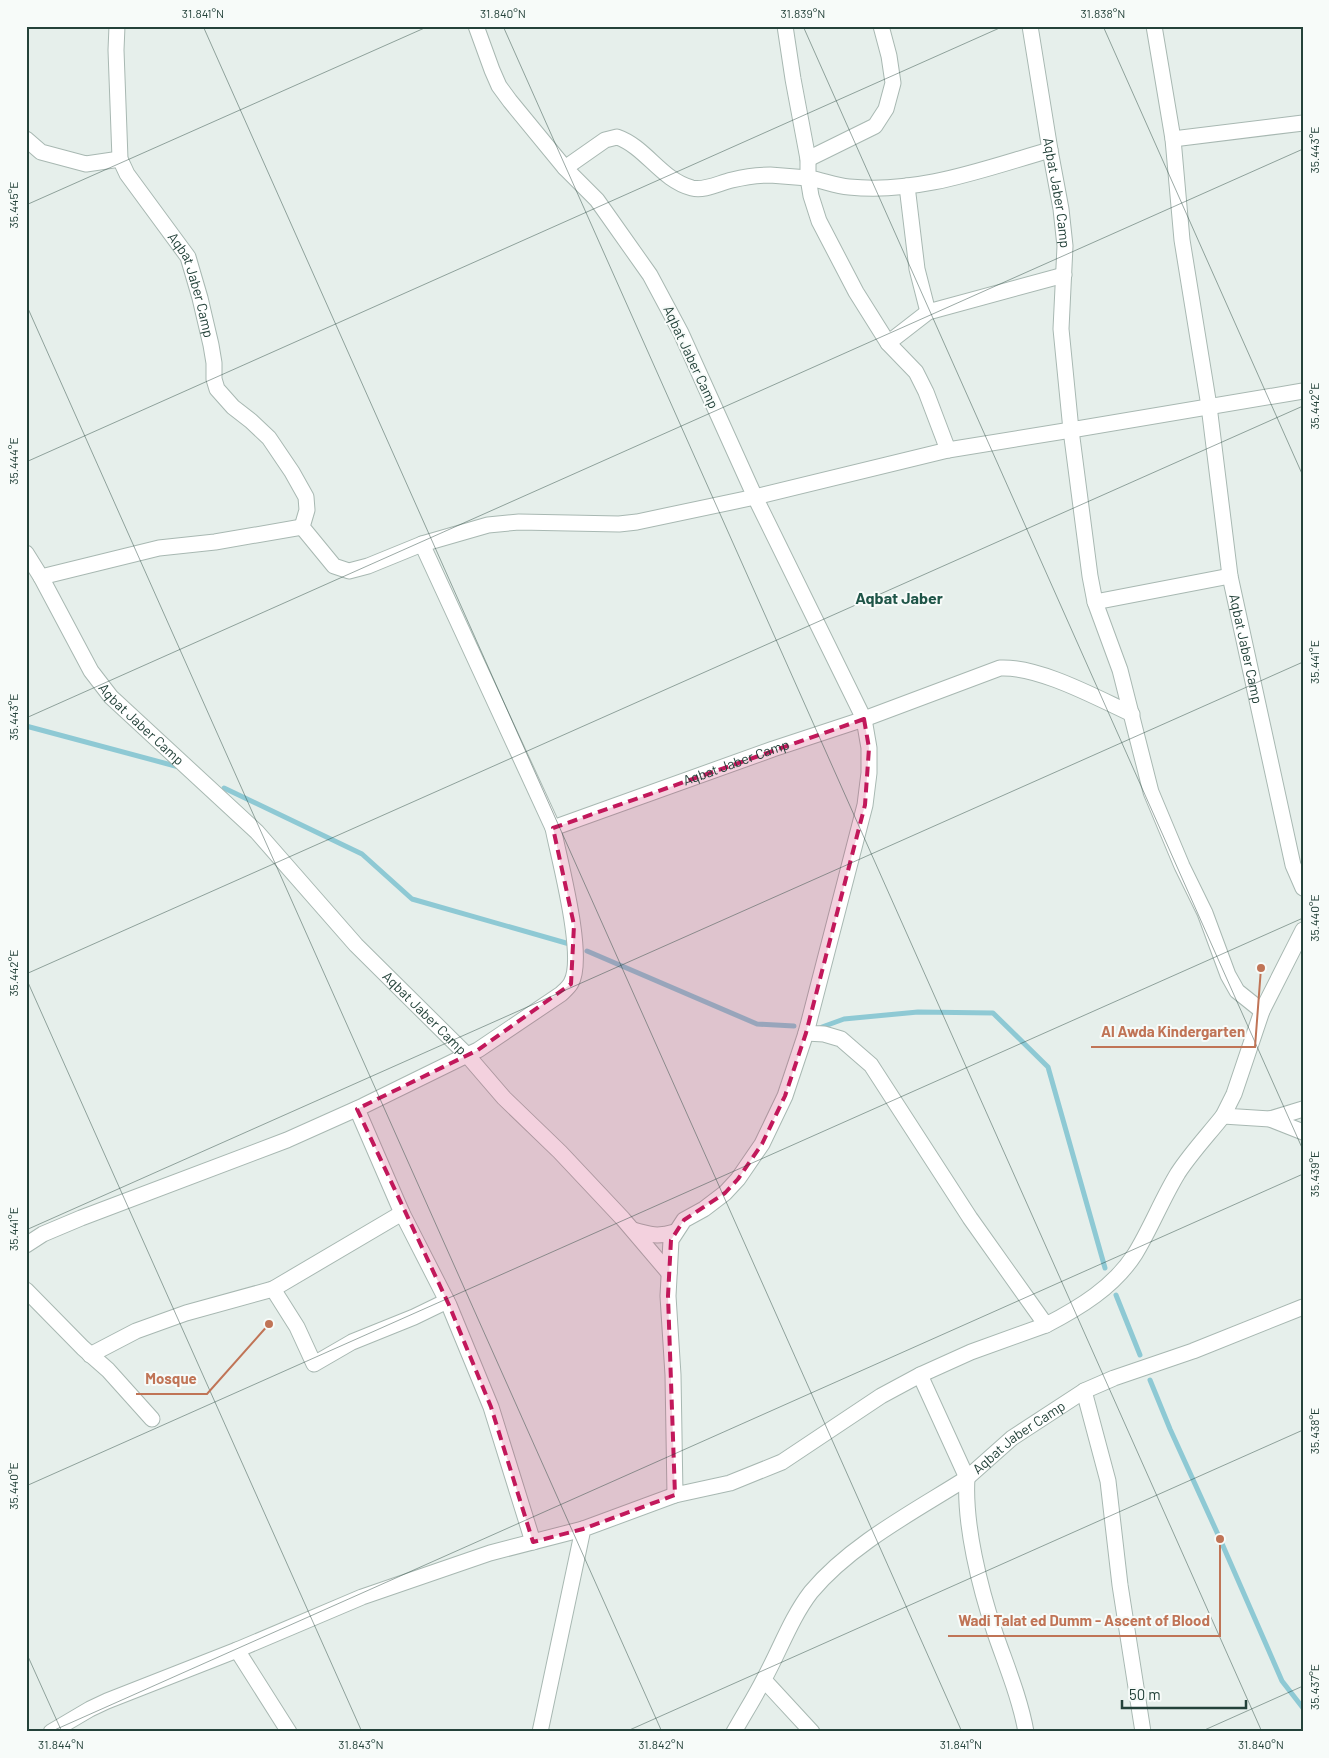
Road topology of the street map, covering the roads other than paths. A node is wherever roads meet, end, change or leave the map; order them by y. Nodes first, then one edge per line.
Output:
1 (117, 26) edge
2 (476, 26) edge
3 (785, 26) edge
4 (880, 26) edge
5 (1030, 26) edge
6 (1154, 26) edge
7 (1303, 123) edge
8 (26, 139) edge
9 (1173, 139) junction
10 (1050, 150) junction
11 (120, 159) junction
12 (808, 159) junction
13 (565, 168) junction
14 (808, 178) junction
15 (906, 186) junction
16 (1064, 275) junction
17 (928, 312) junction
18 (888, 343) junction
19 (1303, 391) edge
20 (1209, 406) junction
21 (1071, 430) junction
22 (948, 450) junction
23 (755, 497) junction
24 (302, 527) junction
25 (422, 544) junction
26 (26, 553) edge
27 (1230, 576) junction
28 (41, 577) junction
29 (1095, 602) junction
30 (1132, 714) junction
31 (864, 719) junction
32 (553, 828) junction
33 (1303, 888) edge
34 (1303, 930) edge
35 (1262, 1011) junction
36 (806, 1033) junction
37 (467, 1055) junction
38 (357, 1109) junction
39 (1303, 1109) edge
40 (1223, 1116) junction
41 (1270, 1119) junction
42 (1303, 1132) edge
43 (402, 1213) junction
44 (633, 1230) junction
45 (675, 1232) junction
46 (26, 1245) edge
47 (669, 1273) junction
48 (273, 1289) junction
49 (26, 1290) edge
50 (447, 1301) junction
51 (1303, 1308) edge
52 (1046, 1325) junction
53 (90, 1355) junction
54 (920, 1375) junction
55 (1084, 1391) junction
56 (152, 1419) dead end
57 (967, 1478) junction
58 (675, 1496) junction
59 (583, 1529) junction
60 (533, 1542) junction
61 (237, 1650) junction
62 (764, 1680) junction
63 (51, 1732) edge
64 (288, 1732) edge
65 (540, 1732) edge
66 (734, 1732) edge
67 (812, 1732) edge
68 (1026, 1732) edge
69 (1144, 1732) edge

1 - 11 street, Aqbat Jaber Camp
2 - 13 street, Aqbat Jaber Camp
3 - 12 street
4 - 12 street
5 - 10 street, Aqbat Jaber Camp
6 - 9 street, Aqbat Jaber Camp
7 - 9 street
8 - 11 street
9 - 20 street, Aqbat Jaber Camp
10 - 15 street
10 - 16 street, Aqbat Jaber Camp
11 - 24 street, Aqbat Jaber Camp
12 - 14 street
13 - 14 street
13 - 23 street, Aqbat Jaber Camp
14 - 15 street
14 - 18 street
15 - 17 street
16 - 17 street
16 - 21 street, Aqbat Jaber Camp
17 - 18 street
18 - 22 street
19 - 20 street
20 - 21 street
20 - 27 street, Aqbat Jaber Camp
21 - 22 street
21 - 29 street, Aqbat Jaber Camp
22 - 23 street
23 - 25 street
23 - 31 street, Aqbat Jaber Camp
24 - 25 street
24 - 28 street
25 - 32 street
26 - 28 street, Aqbat Jaber Camp
27 - 29 street
27 - 33 street, Aqbat Jaber Camp
28 - 37 street, Aqbat Jaber Camp
29 - 30 street, Aqbat Jaber Camp
30 - 31 street, Aqbat Jaber Camp
30 - 35 street, Aqbat Jaber Camp
31 - 32 street, Aqbat Jaber Camp
31 - 36 street, Aqbat Jaber Camp
32 - 37 street, Aqbat Jaber Camp
34 - 35 street
35 - 40 street
36 - 45 street, Aqbat Jaber Camp
36 - 52 street
37 - 38 street
37 - 44 street
38 - 43 street
38 - 46 street
39 - 41 street
40 - 41 street
40 - 52 street
41 - 42 street
43 - 48 street
43 - 50 street
44 - 45 street
44 - 47 street
45 - 47 street
47 - 58 street
48 - 50 street
48 - 53 street
49 - 53 street
50 - 60 street
51 - 55 street, Aqbat Jaber Camp
52 - 54 street
53 - 56 street
54 - 57 street, Aqbat Jaber Camp
54 - 58 street
55 - 57 street, Aqbat Jaber Camp
55 - 69 street
57 - 62 street
57 - 68 street
58 - 59 street
59 - 60 street
59 - 65 street
60 - 61 street
61 - 63 street
61 - 64 street
62 - 66 street
62 - 67 street

